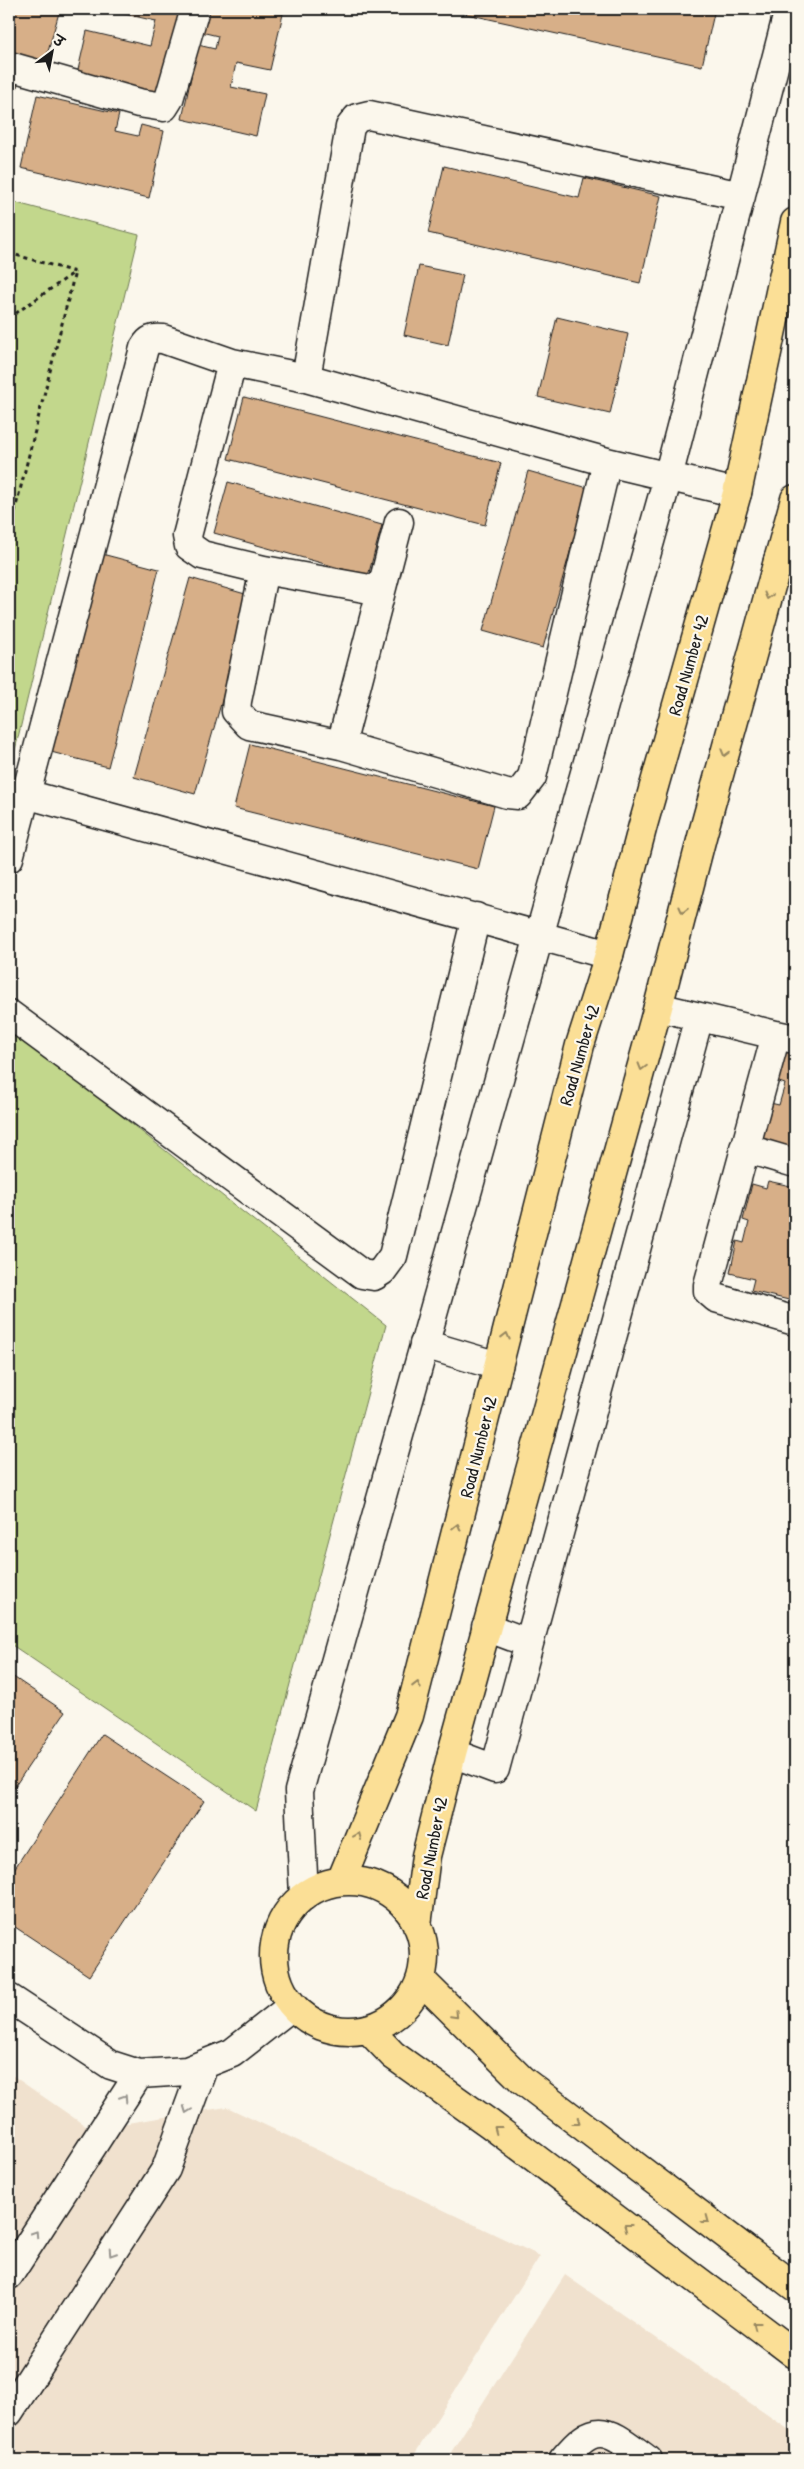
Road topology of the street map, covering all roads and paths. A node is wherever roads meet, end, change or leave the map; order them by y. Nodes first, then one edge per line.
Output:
1 (195, 9) edge
2 (789, 9) edge
3 (9, 66) edge
4 (741, 196) junction
5 (795, 222) edge
6 (9, 253) edge
7 (76, 272) junction
8 (9, 318) edge
9 (232, 363) junction
10 (306, 378) junction
11 (607, 462) junction
12 (668, 477) junction
13 (738, 493) junction
14 (795, 500) edge
15 (399, 522) dead end
16 (9, 534) edge
17 (787, 562) edge
18 (264, 570) junction
19 (381, 591) junction
20 (341, 745) junction
21 (26, 794) junction
22 (9, 858) edge
23 (476, 917) junction
24 (538, 935) junction
25 (609, 955) junction
26 (658, 1007) junction
27 (9, 1014) edge
28 (699, 1017) junction
29 (786, 1037) edge
30 (744, 1148) junction
31 (795, 1163) edge
32 (795, 1321) edge
33 (424, 1344) junction
34 (498, 1366) junction
35 (486, 1627) junction
36 (529, 1643) junction
37 (452, 1753) junction
38 (341, 1881) junction
39 (304, 1896) junction
40 (418, 1925) junction
41 (421, 1980) junction
42 (9, 1998) edge
43 (292, 2006) junction
44 (369, 2030) junction
45 (204, 2065) junction
46 (139, 2074) junction
47 (9, 2275) edge
48 (795, 2287) edge
49 (795, 2354) edge
50 (9, 2412) edge
51 (563, 2460) edge
52 (648, 2460) edge

1 - 3 street
2 - 4 street
4 - 10 street
4 - 12 street
5 - 13 main road, Road Number 42
6 - 7 path
7 - 8 path
7 - 16 path
9 - 10 street
9 - 18 street
9 - 21 street
10 - 11 street
11 - 12 street
11 - 20 street
12 - 13 street
12 - 24 street
13 - 25 main road, Road Number 42
14 - 17 main road, Road Number 42
15 - 19 street
17 -> 26 main road, Road Number 42
18 - 19 street
18 - 20 street
19 - 20 street
21 - 22 street
21 - 23 street
23 - 24 street
23 - 27 street
24 - 25 street
24 - 33 street
34 -> 25 main road, Road Number 42
26 - 28 street
26 -> 35 main road, Road Number 42
28 - 29 street
28 - 36 street
29 - 30 street
30 - 31 street
30 - 32 street
33 - 34 street
33 - 39 street
38 -> 34 main road, Road Number 42
35 - 36 street
35 - 37 main road, Road Number 42
36 - 37 street
37 - 40 main road, Road Number 42
38 - 39 main road
38 - 40 main road
39 - 43 main road
40 - 41 main road
41 - 44 main road
41 -> 48 main road
42 - 46 street
43 - 44 main road
43 - 45 street
49 -> 44 main road
45 - 46 street
45 -> 50 street
47 -> 46 street
51 - 52 street

